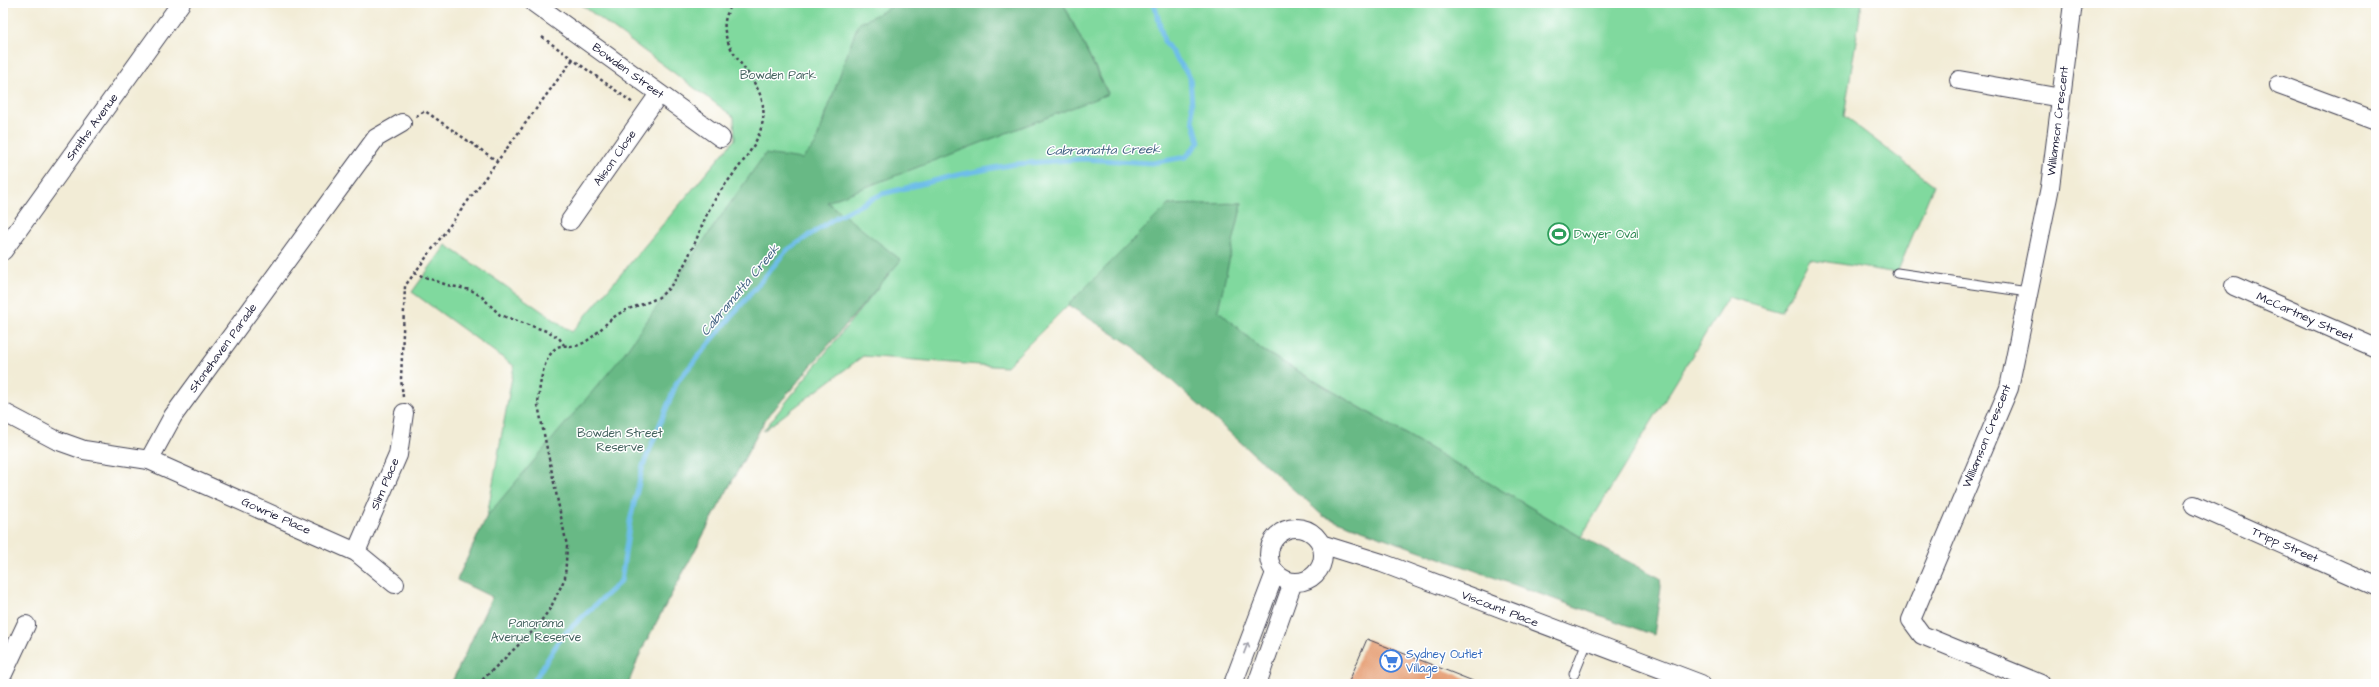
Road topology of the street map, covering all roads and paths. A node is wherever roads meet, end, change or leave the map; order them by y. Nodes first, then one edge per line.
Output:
1 (180, 3) edge
2 (534, 3) edge
3 (733, 3) edge
4 (2073, 3) edge
5 (542, 37) dead end
6 (573, 59) junction
7 (1959, 80) dead end
8 (2279, 85) dead end
9 (660, 94) junction
10 (2061, 98) junction
11 (647, 113) junction
12 (2376, 121) edge
13 (402, 124) joint
14 (722, 138) dead end
15 (496, 161) junction
16 (570, 221) dead end
17 (3, 251) edge
18 (414, 273) junction
19 (1897, 274) dead end
20 (2234, 286) dead end
21 (2028, 292) junction
22 (564, 345) junction
23 (2376, 348) edge
24 (3, 412) edge
25 (404, 413) joint
26 (149, 460) junction
27 (2194, 505) dead end
28 (1322, 544) junction
29 (356, 552) junction
30 (1275, 572) junction
31 (1293, 582) junction
32 (395, 584) dead end
33 (2376, 586) edge
34 (26, 626) dead end
35 (1587, 642) junction
36 (3, 674) edge
37 (1574, 674) dead end
38 (478, 684) edge
39 (1233, 684) edge
40 (1257, 684) edge
41 (1701, 684) edge
42 (2041, 684) edge

1 - 17 street, Smiths Avenue
2 - 9 street, Bowden Street
3 - 22 path
4 - 10 street, Williamson Crescent
5 - 6 path
6 - 11 path
6 - 15 path
7 - 10 street
8 - 12 street
9 - 11 street, Alison Close
9 - 14 street, Bowden Street
10 - 21 street, Williamson Crescent
11 - 16 street, Alison Close
13 - 15 path
13 - 26 street, Stonehaven Parade
15 - 18 path
18 - 22 path
18 - 25 path
19 - 21 lane
20 - 23 street, McCartney Street
21 - 42 street, Williamson Crescent
22 - 38 path
24 - 26 street
25 - 29 street, Slim Place
26 - 29 street, Gowrie Place
27 - 33 street, Tripp Street
28 - 30 street
28 - 31 street
28 - 35 street, Viscount Place
29 - 32 street, Gowrie Place
30 - 31 street
39 -> 30 street
31 - 40 street
34 - 36 street
35 - 37 lane
35 - 41 street, Viscount Place

